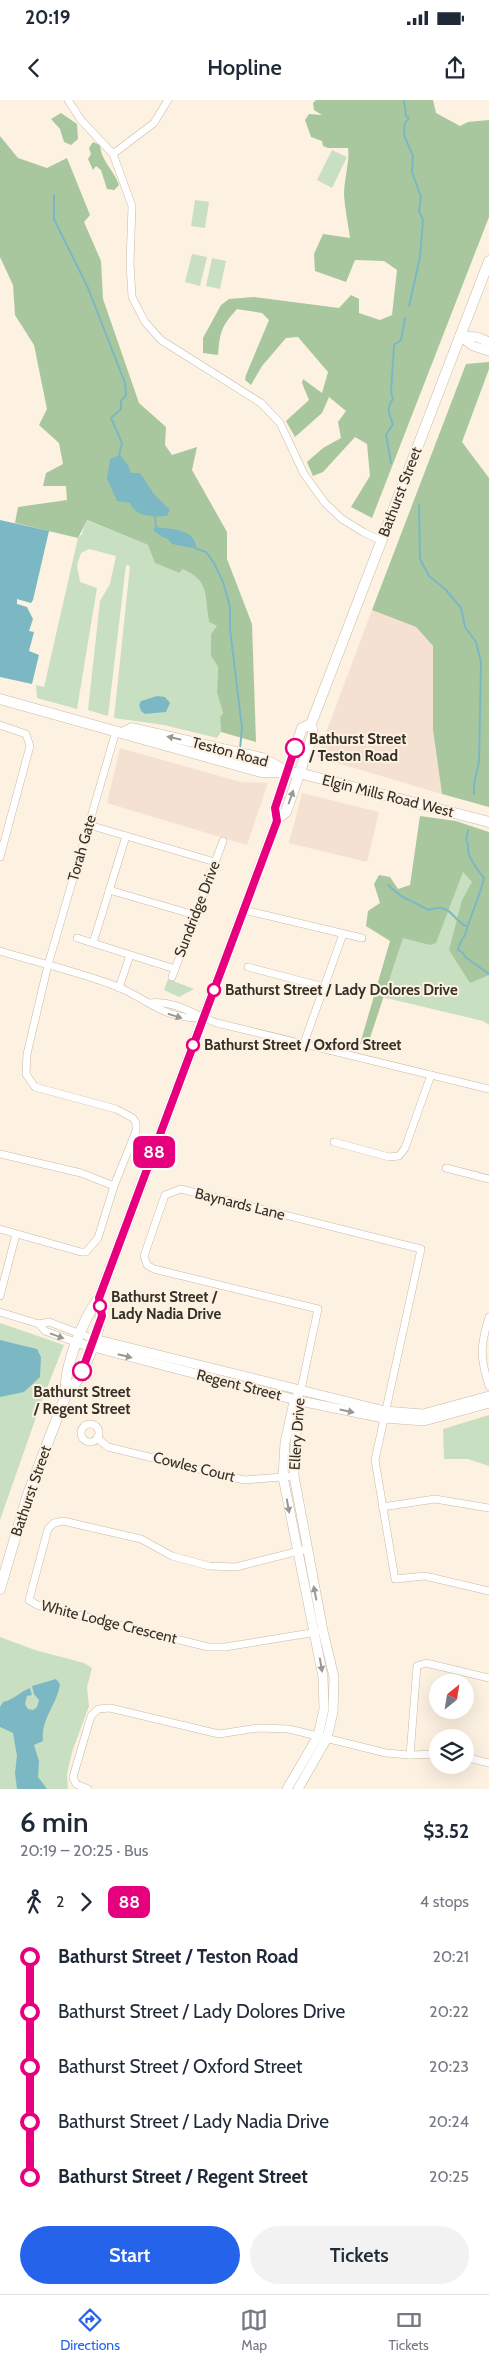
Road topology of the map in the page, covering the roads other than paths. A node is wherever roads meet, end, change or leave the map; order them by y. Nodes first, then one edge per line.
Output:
1 (68, 100) edge
2 (168, 100) edge
3 (113, 154) junction
4 (489, 261) edge
5 (460, 336) junction
6 (489, 342) edge
7 (489, 351) edge
8 (382, 541) junction
9 (0, 699) edge
10 (310, 724) junction
11 (0, 725) edge
12 (120, 731) junction
13 (287, 771) junction
14 (299, 773) junction
15 (278, 818) junction
16 (489, 822) edge
17 (89, 825) junction
18 (126, 836) junction
19 (223, 841) dead end
20 (0, 857) edge
21 (215, 862) junction
22 (109, 890) junction
23 (244, 910) junction
24 (195, 915) junction
25 (343, 934) junction
26 (77, 938) dead end
27 (362, 938) dead end
28 (93, 942) junction
29 (0, 951) edge
30 (130, 956) junction
31 (48, 965) junction
32 (248, 967) dead end
33 (175, 969) junction
34 (172, 977) dead end
35 (324, 987) junction
36 (119, 988) junction
37 (203, 1018) junction
38 (304, 1043) junction
39 (431, 1075) junction
40 (489, 1089) edge
41 (334, 1142) dead end
42 (0, 1154) edge
43 (446, 1168) dead end
44 (489, 1179) edge
45 (114, 1186) junction
46 (0, 1230) edge
47 (16, 1234) junction
48 (0, 1296) edge
49 (99, 1298) junction
50 (0, 1312) edge
51 (489, 1317) edge
52 (79, 1339) junction
53 (92, 1344) junction
54 (489, 1386) edge
55 (300, 1390) junction
56 (66, 1395) junction
57 (489, 1396) edge
58 (298, 1400) junction
59 (489, 1403) edge
60 (384, 1414) junction
61 (97, 1438) dead end
62 (294, 1476) junction
63 (283, 1477) junction
64 (382, 1507) junction
65 (489, 1508) edge
66 (307, 1549) junction
67 (297, 1552) junction
68 (0, 1589) edge
69 (489, 1592) edge
70 (319, 1631) junction
71 (489, 1678) edge
72 (323, 1737) junction
73 (429, 1754) edge
74 (410, 1755) junction
75 (474, 1759) edge
76 (489, 1763) edge
77 (88, 1789) edge
78 (287, 1789) edge
79 (298, 1789) edge

1 - 3 street
2 - 3 street
3 - 8 street
4 - 5 main road, Bathurst Street
5 - 6 street
5 - 7 street
5 - 8 main road, Bathurst Street
8 - 10 main road, Bathurst Street
9 - 12 main road, Teston Road
10 - 13 main road, Bathurst Street
10 - 14 main road, Bathurst Street
11 - 20 street
12 - 13 main road, Teston Road
12 - 17 street, Torah Gate
13 - 14 main road, Elgin Mills Road West
13 - 15 main road, Bathurst Street
15 -> 14 main road, Bathurst Street
14 - 16 main road, Elgin Mills Road West
15 - 23 main road, Bathurst Street
17 - 18 street
17 - 31 street, Torah Gate
18 - 21 street
18 - 22 street
19 - 21 street, Sundridge Drive
21 - 24 street, Sundridge Drive
22 - 24 street
22 - 28 street
23 - 25 street
23 - 37 main road, Bathurst Street
24 - 33 street, Sundridge Drive
25 - 27 street
25 - 35 street
26 - 28 street
28 - 30 street
29 - 31 street
30 - 33 street
30 - 36 street
31 - 36 street
31 - 45 street, Torah Gate
32 - 35 street
33 - 34 street, Sundridge Drive
35 - 38 street
36 - 37 street
37 - 38 street
37 - 49 main road, Bathurst Street
38 - 39 street
39 - 40 street
39 - 41 street
42 - 45 street
43 - 44 street
45 - 47 street
46 - 47 street
47 - 48 street
49 - 52 main road, Bathurst Street
49 - 53 main road, Bathurst Street
50 - 52 street
51 - 54 street
52 - 53 street, Regent Street
52 - 56 main road, Bathurst Street
53 - 55 street, Regent Street
53 - 56 main road, Bathurst Street
53 -> 58 street, Regent Street
55 - 58 street, Ellery Drive
55 - 60 street, Regent Street
55 - 60 street, Baynards Lane
56 - 68 main road, Bathurst Street
57 - 60 street, Regent Street
58 -> 60 street, Regent Street
58 - 62 street, Ellery Drive
58 - 63 street, Ellery Drive
59 - 60 street, Regent Street
60 - 64 street
61 - 63 street, Cowles Court
62 - 63 street, Cowles Court
62 - 66 street, Ellery Drive
63 -> 67 street, Ellery Drive
64 - 65 street
64 - 69 street
66 - 67 street, White Lodge Crescent
70 -> 66 street, Ellery Drive
67 - 70 street, Ellery Drive
67 - 70 street, White Lodge Crescent
70 - 72 street, Ellery Drive
71 - 74 street
72 - 74 street
72 - 77 street
72 - 78 street, Ellery Drive
72 - 79 street, Ellery Drive
73 - 74 street
75 - 76 street

